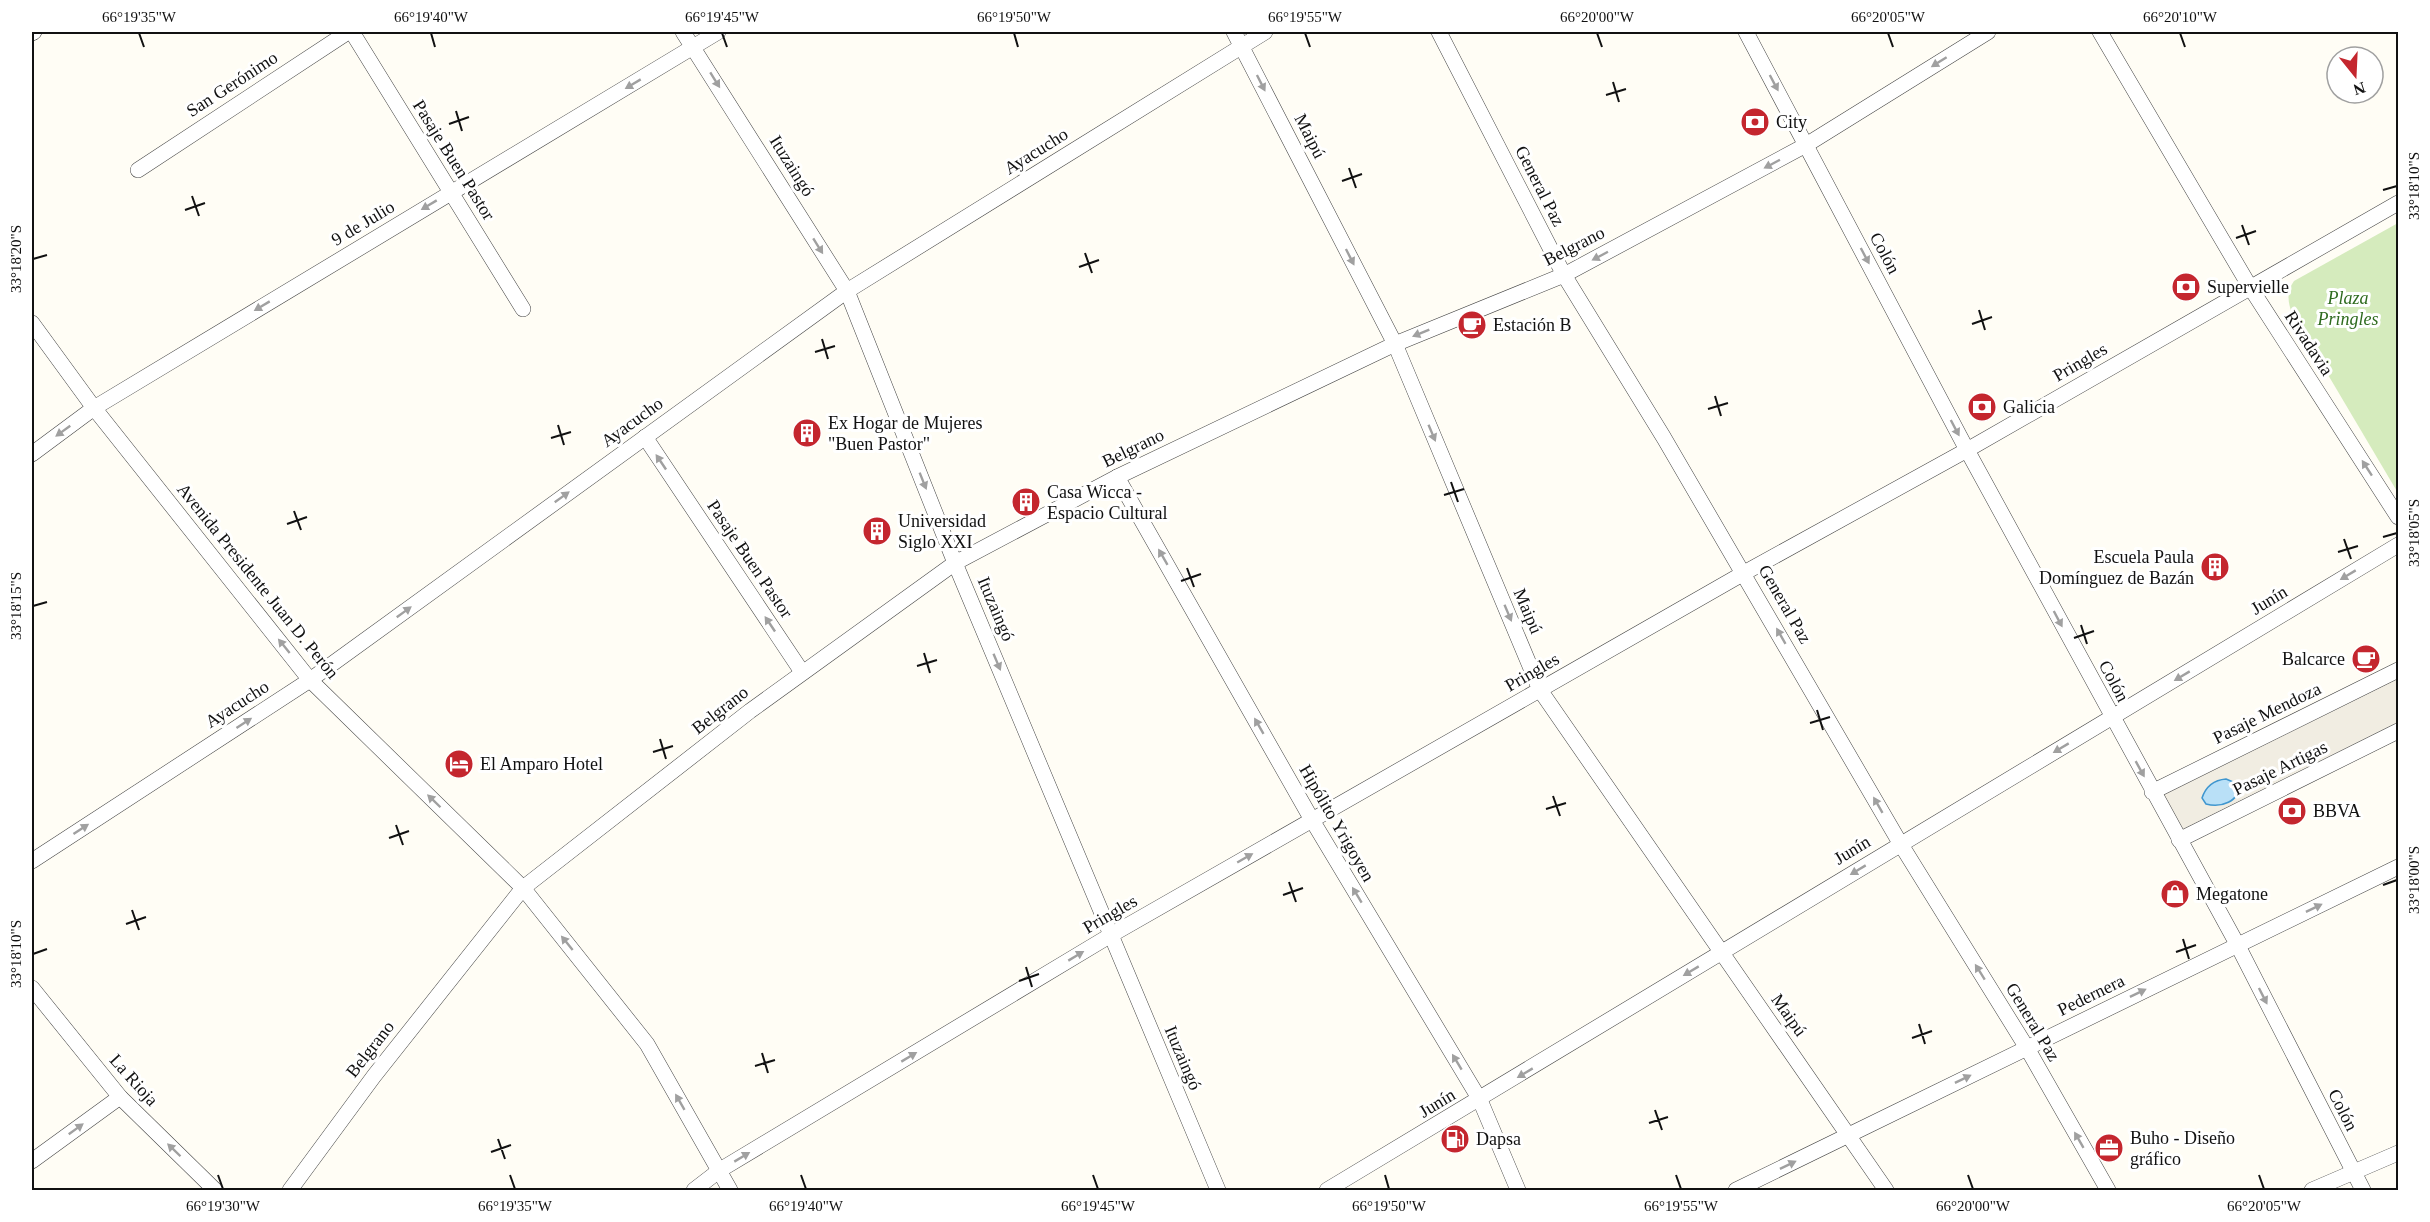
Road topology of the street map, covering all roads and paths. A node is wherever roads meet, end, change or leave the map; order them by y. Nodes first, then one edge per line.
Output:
1 (350, 32) edge
2 (683, 32) edge
3 (718, 32) edge
4 (1234, 32) edge
5 (1265, 32) edge
6 (1439, 32) edge
7 (1746, 32) edge
8 (1988, 32) edge
9 (2100, 32) edge
10 (1242, 46) junction
11 (695, 47) junction
12 (1806, 145) junction
13 (138, 170) dead end
14 (451, 192) junction
15 (2398, 203) edge
16 (1564, 275) junction
17 (2250, 287) junction
18 (847, 291) junction
19 (523, 309) dead end
20 (32, 323) edge
21 (1395, 344) junction
22 (94, 408) junction
23 (645, 437) junction
24 (1967, 450) junction
25 (32, 454) edge
26 (1117, 477) junction
27 (2398, 517) edge
28 (2398, 545) edge
29 (955, 563) junction
30 (1744, 573) junction
31 (2398, 670) edge
32 (802, 672) junction
33 (310, 680) junction
34 (1540, 690) junction
35 (2112, 718) junction
36 (2398, 731) edge
37 (2152, 792) junction
38 (1312, 820) junction
39 (2179, 840) junction
40 (1900, 843) junction
41 (32, 861) edge
42 (2398, 867) edge
43 (523, 888) junction
44 (1111, 935) junction
45 (2237, 944) junction
46 (1721, 953) junction
47 (32, 988) edge
48 (2027, 1048) junction
49 (120, 1097) junction
50 (1480, 1100) junction
51 (1849, 1135) junction
52 (2398, 1153) edge
53 (32, 1161) edge
54 (720, 1170) junction
55 (2353, 1172) junction
56 (216, 1191) edge
57 (290, 1191) edge
58 (694, 1191) edge
59 (730, 1191) edge
60 (1218, 1191) edge
61 (1327, 1191) edge
62 (1518, 1191) edge
63 (1736, 1191) edge
64 (1886, 1191) edge
65 (2108, 1191) edge
66 (2312, 1191) edge
67 (2363, 1191) edge

1 - 13 street, San Gerónimo
1 - 14 street, Pasaje Buen Pastor
2 - 11 street, Ituzaingó
3 - 11 street, 9 de Julio
4 - 10 street, Maipú
5 - 10 street, Ayacucho
6 - 16 street, General Paz
7 -> 12 street, Colón
8 -> 12 street, Belgrano
9 - 17 street, Rivadavia
10 - 18 street, Ayacucho
10 -> 21 street, Maipú
11 -> 14 street, 9 de Julio
11 -> 18 street, Ituzaingó
12 -> 16 street, Belgrano
12 -> 24 street, Colón
14 - 19 street, Pasaje Buen Pastor
14 -> 22 street, 9 de Julio
15 - 17 street, Pringles
16 -> 21 street, Belgrano
16 - 30 street, General Paz
17 - 24 street, Pringles
27 -> 17 street, Rivadavia
18 - 23 street, Ayacucho
18 -> 29 street, Ituzaingó
20 - 22 street, Avenida Presidente Juan D. Perón
21 - 26 street, Belgrano
21 -> 34 street, Maipú
22 -> 25 street, 9 de Julio
33 -> 22 street, Avenida Presidente Juan D. Perón
32 -> 23 street, Pasaje Buen Pastor
33 -> 23 street, Ayacucho
24 - 30 street, Pringles
24 -> 35 street, Colón
26 - 29 street, Belgrano
38 -> 26 street, Hipólito Yrigoyen
28 -> 35 street, Junín
29 - 32 street, Belgrano
29 -> 44 street, Ituzaingó
30 - 34 street, Pringles
40 -> 30 street, General Paz
31 - 37 street, Pasaje Mendoza
32 - 43 street, Belgrano
41 -> 33 street, Ayacucho
43 -> 33 street, Avenida Presidente Juan D. Perón
34 - 38 street, Pringles
34 - 46 street, Maipú
35 -> 37 street, Colón
35 -> 40 street, Junín
36 - 39 street, Pasaje Artigas
37 - 39 street, Colón
44 -> 38 street, Pringles
50 -> 38 street, Hipólito Yrigoyen
39 - 45 street, Colón
40 -> 46 street, Junín
48 -> 40 street, General Paz
45 -> 42 street, Pedernera
54 -> 43 street, Avenida Presidente Juan D. Perón
43 - 57 street, Belgrano
54 -> 44 street, Pringles
44 - 60 street, Ituzaingó
48 -> 45 street, Pedernera
45 -> 55 street, Colón
46 -> 50 street, Junín
46 - 51 street, Maipú
47 - 49 street, La Rioja
51 -> 48 street, Pedernera
65 -> 48 street, General Paz
53 -> 49 street
56 -> 49 street, La Rioja
50 - 61 street, Junín
50 - 62 street, Hipólito Yrigoyen
63 -> 51 street, Pedernera
51 - 64 street, Maipú
52 - 55 street
54 - 58 street, Pringles
54 - 59 street, Avenida Presidente Juan D. Perón
55 - 66 street
55 - 67 street, Colón

